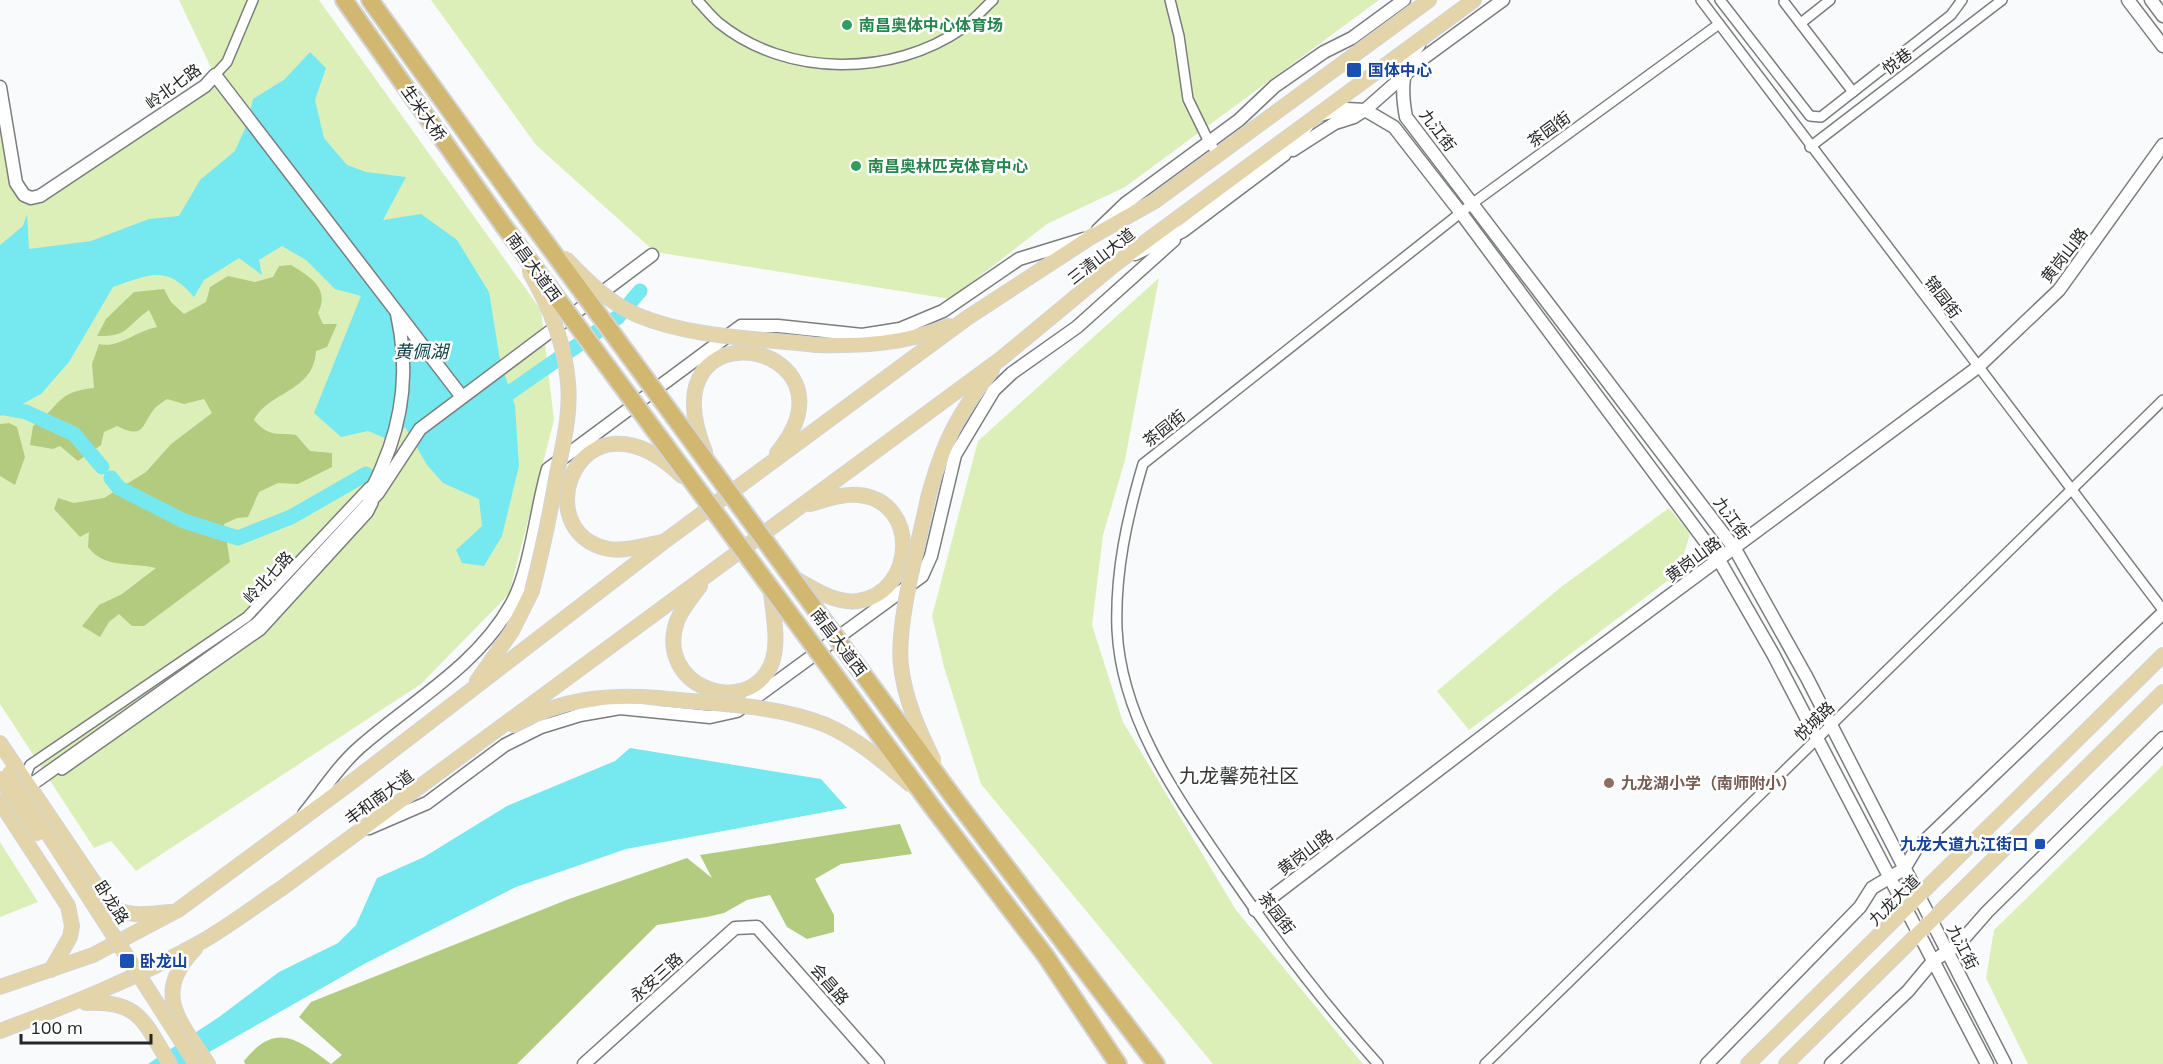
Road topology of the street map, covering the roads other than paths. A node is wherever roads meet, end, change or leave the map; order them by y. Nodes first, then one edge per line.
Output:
1 (253, 0) edge
2 (344, 0) edge
3 (370, 0) edge
4 (697, 0) edge
5 (993, 0) edge
6 (1170, 0) edge
7 (1404, 0) edge
8 (1429, 0) edge
9 (1474, 0) edge
10 (1503, 0) edge
11 (1701, 0) edge
12 (1720, 0) edge
13 (1830, 0) edge
14 (1962, 0) edge
15 (2002, 0) edge
16 (2128, 0) edge
17 (2151, 0) edge
18 (1784, 2) dead end
19 (2163, 16) edge
20 (1801, 23) junction
21 (1719, 24) junction
22 (1430, 33) junction
23 (2163, 46) edge
24 (215, 75) junction
25 (1404, 76) junction
26 (0, 87) edge
27 (1853, 92) junction
28 (1365, 110) junction
29 (1316, 115) junction
30 (1208, 140) junction
31 (2163, 146) edge
32 (1810, 147) junction
33 (1218, 155) junction
34 (1284, 155) junction
35 (1473, 203) junction
36 (1461, 213) junction
37 (527, 217) junction
38 (503, 225) junction
39 (1183, 231) junction
40 (1091, 237) junction
41 (652, 255) dead end
42 (1114, 265) junction
43 (396, 310) junction
44 (968, 318) junction
45 (1002, 358) junction
46 (1978, 367) junction
47 (462, 397) junction
48 (2163, 400) edge
49 (764, 469) junction
50 (713, 471) junction
51 (377, 487) junction
52 (2072, 489) junction
53 (698, 491) junction
54 (719, 502) joint
55 (800, 507) junction
56 (665, 542) junction
57 (751, 544) joint
58 (1735, 549) junction
59 (1719, 560) junction
60 (709, 575) junction
61 (790, 575) junction
62 (771, 592) junction
63 (2163, 612) edge
64 (2163, 655) edge
65 (470, 692) junction
66 (2163, 692) edge
67 (1830, 726) junction
68 (2163, 738) edge
69 (1816, 740) junction
70 (0, 743) edge
71 (465, 753) junction
72 (0, 760) edge
73 (3, 776) edge
74 (26, 784) junction
75 (950, 791) junction
76 (925, 798) junction
77 (0, 802) edge
78 (302, 817) junction
79 (354, 835) junction
80 (1904, 868) junction
81 (1889, 877) junction
82 (1919, 897) junction
83 (178, 910) junction
84 (1255, 910) junction
85 (1906, 911) junction
86 (1932, 921) junction
87 (757, 927) joint
88 (1919, 934) junction
89 (203, 941) junction
90 (119, 943) junction
91 (1947, 951) junction
92 (1933, 961) junction
93 (51, 970) junction
94 (0, 987) edge
95 (75, 1003) junction
96 (0, 1031) edge
97 (170, 1064) edge
98 (186, 1064) edge
99 (196, 1064) edge
100 (208, 1064) edge
101 (584, 1064) edge
102 (878, 1064) edge
103 (1118, 1064) edge
104 (1156, 1064) edge
105 (1378, 1064) edge
106 (1485, 1064) edge
107 (1707, 1064) edge
108 (1748, 1064) edge
109 (1786, 1064) edge
110 (1831, 1064) edge
111 (1987, 1064) edge
112 (2005, 1064) edge

1 - 24 street
2 - 38 highway, 生米大桥
3 - 37 highway, 生米大桥
4 - 5 street
6 - 30 street
7 - 30 street
8 - 33 main road, 三清山大道
9 - 22 main road, 三清山大道
10 - 25 street
11 - 21 street, 锦园街
12 - 27 street
13 - 20 street
14 - 27 street
15 - 32 street, 悦巷
16 - 23 street
17 - 19 street
18 - 20 street
20 - 27 street
21 - 32 street, 锦园街
21 - 35 street, 茶园街
22 - 25 street, 九江街
22 - 29 main road, 三清山大道
24 - 26 street, 岭北七路
24 - 43 street, 岭北七路
25 - 28 street
25 - 35 street, 九江街
28 - 29 street
28 - 34 street
28 - 36 street, 九江街
29 - 34 street
29 - 42 main road, 三清山大道
30 - 33 street
30 - 40 street
31 - 46 street, 黄岗山路
32 - 46 street, 锦园街
33 - 40 main road, 三清山大道
34 - 39 street
35 - 36 street, 茶园街
35 - 58 street, 九江街
36 - 59 street, 九江街
36 - 84 street, 茶园街
37 - 44 main road, bridge
37 - 50 highway, 南昌大道西, bridge
38 - 53 highway, 南昌大道西, bridge
38 - 65 main road, bridge
39 - 42 street
39 - 79 street
40 - 44 main road, 三清山大道
40 - 78 street
41 - 47 street
42 - 45 main road, 三清山大道
43 - 47 street, 岭北七路
43 - 51 street, 岭北七路
44 - 49 main road, 三清山大道
45 - 55 main road, 三清山大道
45 - 75 main road, bridge
46 - 52 street, 锦园街
46 - 58 street, 黄岗山路
47 - 51 street
48 - 52 street, 悦城路
49 - 50 main road, bridge
49 - 54 main road, 三清山大道
50 - 61 highway, 南昌大道西, bridge
51 - 74 street
52 - 63 street, 锦园街
52 - 67 street, 悦城路
53 - 56 main road, bridge
53 - 62 highway, 南昌大道西, bridge
54 - 56 main road, 丰和南大道
55 - 57 main road, 三清山大道
55 - 61 main road
56 - 65 main road, 丰和南大道
57 - 60 main road, 丰和南大道
58 - 59 street, 黄岗山路
58 - 67 street, 九江街
59 - 69 street, 九江街
59 - 84 street, 黄岗山路
60 - 62 main road
60 - 71 main road, 丰和南大道
61 - 75 highway, 南昌大道西, bridge
62 - 76 highway, 南昌大道西, bridge
63 - 80 street
64 - 82 main road, 九龙大道
65 - 78 main road, 丰和南大道
66 - 86 main road
67 - 69 street, 悦城路
67 - 80 street, 九江街
68 - 91 street
69 - 81 street, 九江街
69 - 106 street, 悦城路
70 - 74 main road, 卧龙路
71 - 76 main road, bridge
71 - 79 main road, 丰和南大道
72 - 73 main road, 卧龙路
73 - 90 main road, 卧龙路, bridge
73 - 98 main road, 卧龙路, bridge
74 - 83 main road, 卧龙路
75 - 104 highway, 南昌大道西
76 - 103 highway, 南昌大道西, bridge
77 - 93 main road
78 - 83 main road, 丰和南大道
79 - 89 main road, 丰和南大道
80 - 81 street
80 - 82 street, 九江街
81 - 85 street, 九江街
81 - 107 street
82 - 85 main road, 九龙大道
82 - 86 street, 九江街
83 - 90 main road, 丰和南大道
84 - 105 street, 茶园街
85 - 88 street, 九江街
85 - 108 main road, 九龙大道
86 - 88 main road
86 - 91 street, 九江街
87 - 101 street, 永安三路
87 - 102 street, 会昌路
88 - 92 street, 九江街
88 - 109 main road
89 - 95 main road, 丰和南大道
89 - 100 main road
90 - 93 main road, 丰和南大道
90 - 99 main road, 卧龙路, bridge
91 - 92 street
91 - 112 street, 九江街
92 - 110 street
92 - 111 street, 九江街
93 - 94 main road, 丰和南大道
95 - 96 main road, 丰和南大道
95 - 97 main road

